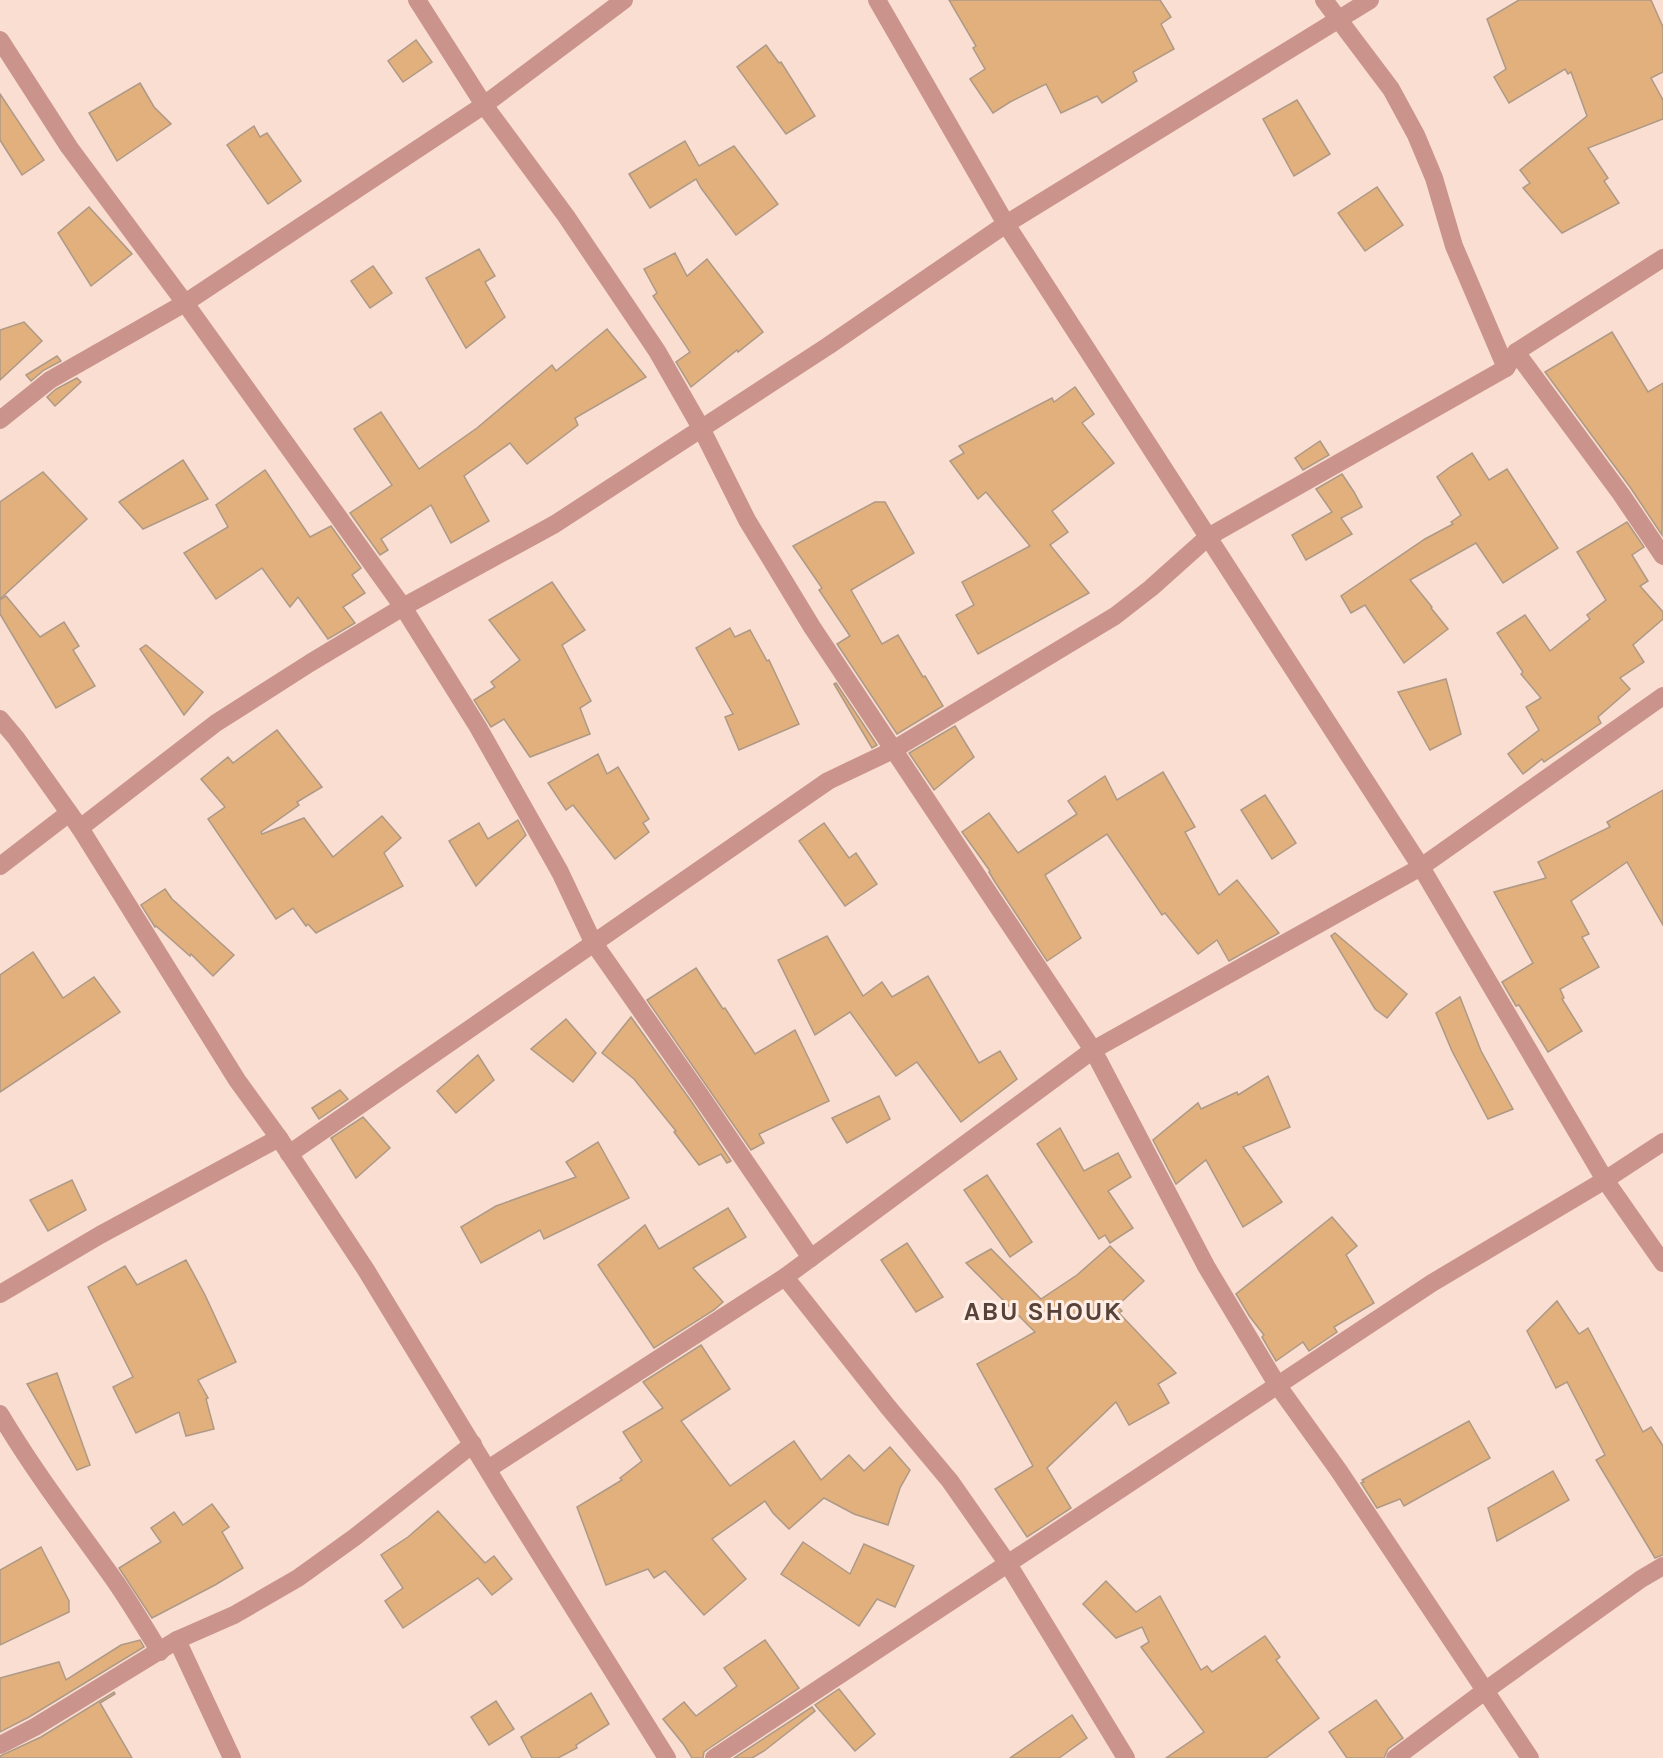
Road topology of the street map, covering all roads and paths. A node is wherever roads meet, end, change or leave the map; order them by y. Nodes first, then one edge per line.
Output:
1 (417, 0) edge
2 (624, 0) edge
3 (877, 0) edge
4 (1324, 0) edge
5 (1370, 0) edge
6 (1339, 20) junction
7 (0, 40) edge
8 (484, 105) junction
9 (1006, 224) junction
10 (1663, 258) edge
11 (185, 303) junction
12 (1516, 352) junction
13 (1506, 368) junction
14 (0, 420) edge
15 (701, 428) junction
16 (1208, 537) junction
17 (1663, 556) edge
18 (402, 607) junction
19 (1663, 696) edge
20 (0, 719) edge
21 (893, 750) junction
22 (74, 821) junction
23 (0, 866) edge
24 (1421, 867) junction
25 (593, 942) junction
26 (1093, 1050) junction
27 (279, 1138) junction
28 (1663, 1142) edge
29 (289, 1154) junction
30 (1605, 1180) junction
31 (812, 1258) junction
32 (1663, 1263) edge
33 (785, 1278) junction
34 (0, 1294) edge
35 (1278, 1386) junction
36 (0, 1414) edge
37 (473, 1444) junction
38 (488, 1469) junction
39 (1008, 1564) junction
40 (1663, 1566) edge
41 (177, 1640) junction
42 (160, 1652) junction
43 (1486, 1690) junction
44 (0, 1746) edge
45 (232, 1758) edge
46 (668, 1758) edge
47 (714, 1758) edge
48 (1126, 1758) edge
49 (1395, 1758) edge
50 (1530, 1758) edge

1 - 8 street
2 - 8 street
3 - 9 street
4 - 6 street
5 - 6 street
6 - 9 street
6 - 13 street
7 - 11 street
8 - 11 street
8 - 15 street
9 - 15 street
9 - 16 street
10 - 12 street
11 - 14 street
11 - 18 street
12 - 13 street
12 - 17 street
13 - 16 street
15 - 18 street
15 - 21 street
16 - 21 street
16 - 24 street
18 - 22 street
18 - 25 street
19 - 24 street
20 - 22 street
21 - 25 street
21 - 26 street
22 - 23 street
22 - 27 street
24 - 26 street
24 - 30 street
25 - 29 street
25 - 31 street
26 - 31 street
26 - 35 street
27 - 29 street
27 - 34 street
28 - 30 street
29 - 37 street
30 - 32 street
30 - 35 street
31 - 33 street
33 - 38 street
33 - 39 street
35 - 39 street
35 - 43 street
36 - 42 street
37 - 38 street
37 - 41 street
38 - 46 street
39 - 47 street
39 - 48 street
40 - 43 street
41 - 42 street
41 - 45 street
42 - 44 street
43 - 49 street
43 - 50 street

